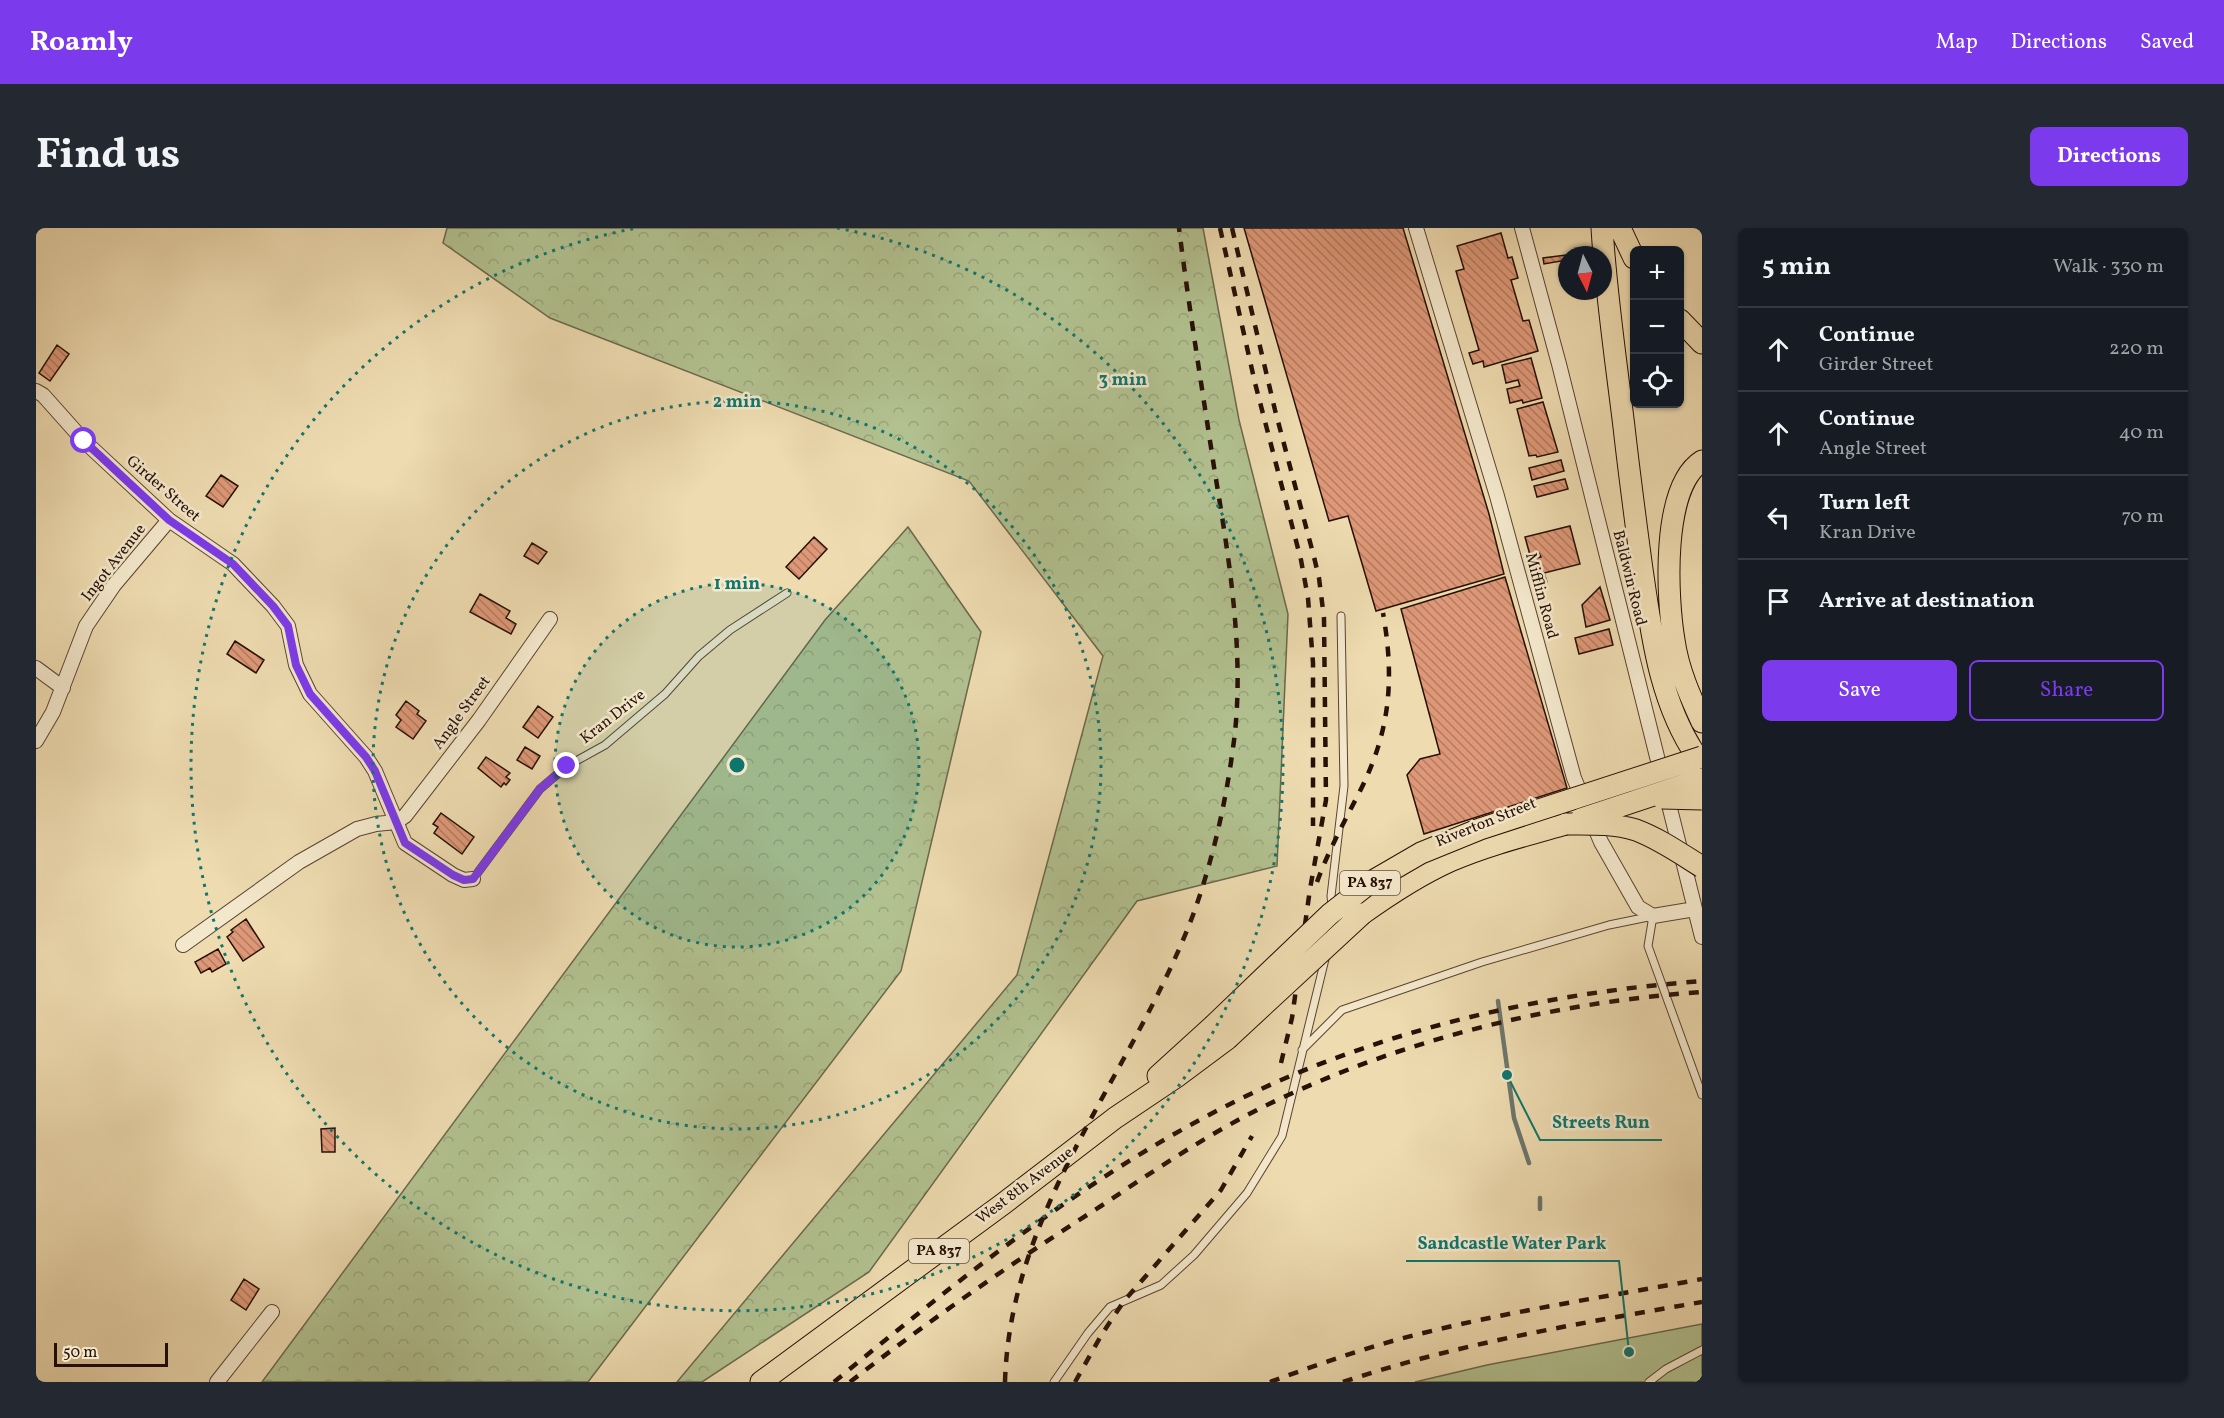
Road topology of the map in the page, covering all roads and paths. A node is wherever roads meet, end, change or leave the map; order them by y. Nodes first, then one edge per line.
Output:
1 (1416, 228) edge
2 (1522, 228) edge
3 (1602, 228) edge
4 (1620, 228) edge
5 (1630, 248) edge
6 (1684, 324) edge
7 (1702, 343) edge
8 (36, 391) edge
9 (1702, 461) edge
10 (169, 520) junction
11 (787, 593) dead end
12 (1341, 616) dead end
13 (550, 619) dead end
14 (36, 668) edge
15 (63, 688) junction
16 (1702, 722) edge
17 (36, 741) edge
18 (1702, 757) edge
19 (1702, 764) edge
20 (1662, 778) junction
21 (1702, 779) edge
22 (1702, 799) edge
23 (1584, 802) junction
24 (1632, 802) junction
25 (396, 822) junction
26 (1566, 824) junction
27 (1702, 867) edge
28 (473, 879) joint
29 (1695, 909) junction
30 (1653, 916) junction
31 (1333, 929) junction
32 (1702, 937) edge
33 (183, 945) dead end
34 (1220, 1032) junction
35 (1302, 1050) junction
36 (1702, 1095) edge
37 (272, 1312) dead end
38 (1702, 1350) edge
39 (217, 1382) edge
40 (761, 1382) edge
41 (1054, 1382) edge
42 (1649, 1382) edge

1 - 23 street, Mifflin Road
2 - 20 street, Baldwin Road
3 - 19 main road
4 - 5 main road
6 - 7 main road
8 - 10 street, Girder Street
9 - 16 main road
10 - 15 street, Ingot Avenue
10 - 25 street, Girder Street
11 - 28 lane, Kran Drive
12 - 31 lane
13 - 25 street, Angle Street
14 - 15 street
15 - 17 street, Ingot Avenue
18 - 34 main road, PA 837, bridge
20 - 23 street, Riverton Street
20 - 29 street, Baldwin Road
21 - 24 main road, bridge
22 - 24 main road, bridge
23 - 30 street, Mifflin Road
23 - 31 street, Riverton Street
24 - 26 main road, bridge
25 - 28 street
25 - 33 street
26 - 27 main road, PA 837, bridge
26 - 34 main road, PA 837, bridge
29 - 30 street
29 - 32 street, Baldwin Road
30 - 35 lane
30 - 36 lane
31 - 35 lane
34 - 40 main road, West 8th Avenue / PA 837
35 - 41 lane
37 - 39 street
38 - 42 lane

